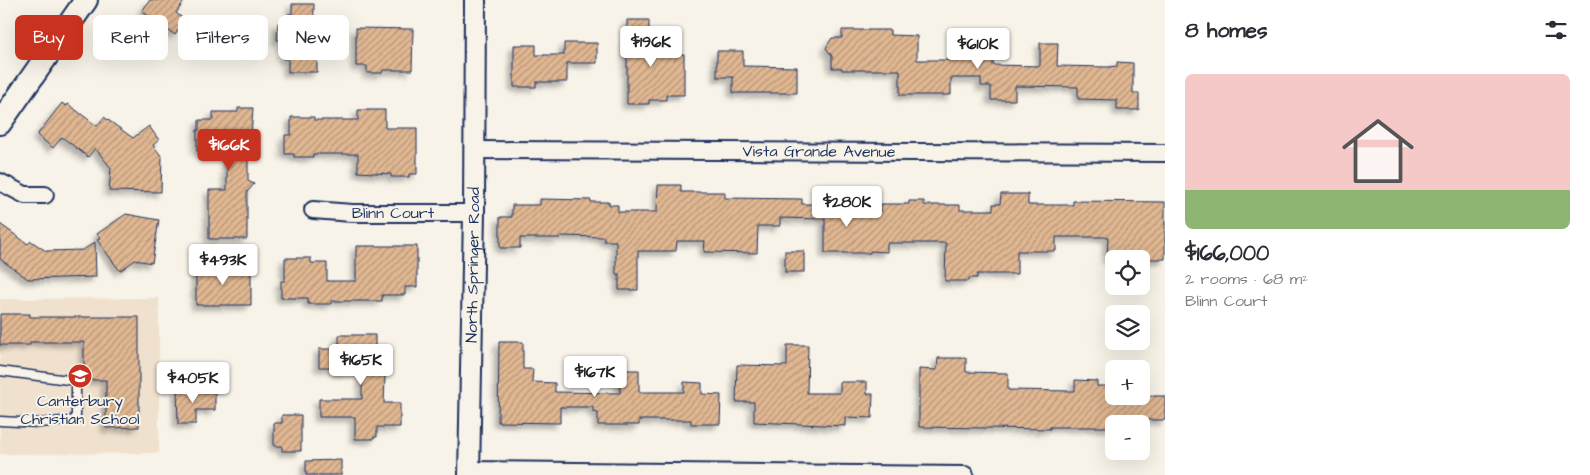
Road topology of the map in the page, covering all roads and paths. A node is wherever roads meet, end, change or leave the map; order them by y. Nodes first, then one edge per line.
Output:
1 (86, 0) edge
2 (475, 0) edge
3 (0, 123) edge
4 (474, 150) junction
5 (1165, 153) edge
6 (0, 182) edge
7 (45, 194) dead end
8 (313, 210) dead end
9 (474, 213) junction
10 (0, 371) edge
11 (0, 421) edge
12 (469, 472) edge
13 (965, 475) edge

1 - 3 main road
2 - 4 street, North Springer Road
4 - 5 street, Vista Grande Avenue
4 - 9 street, North Springer Road
6 - 7 street
8 - 9 street, Blinn Court
9 - 12 street, North Springer Road
10 - 11 lane
12 - 13 street

